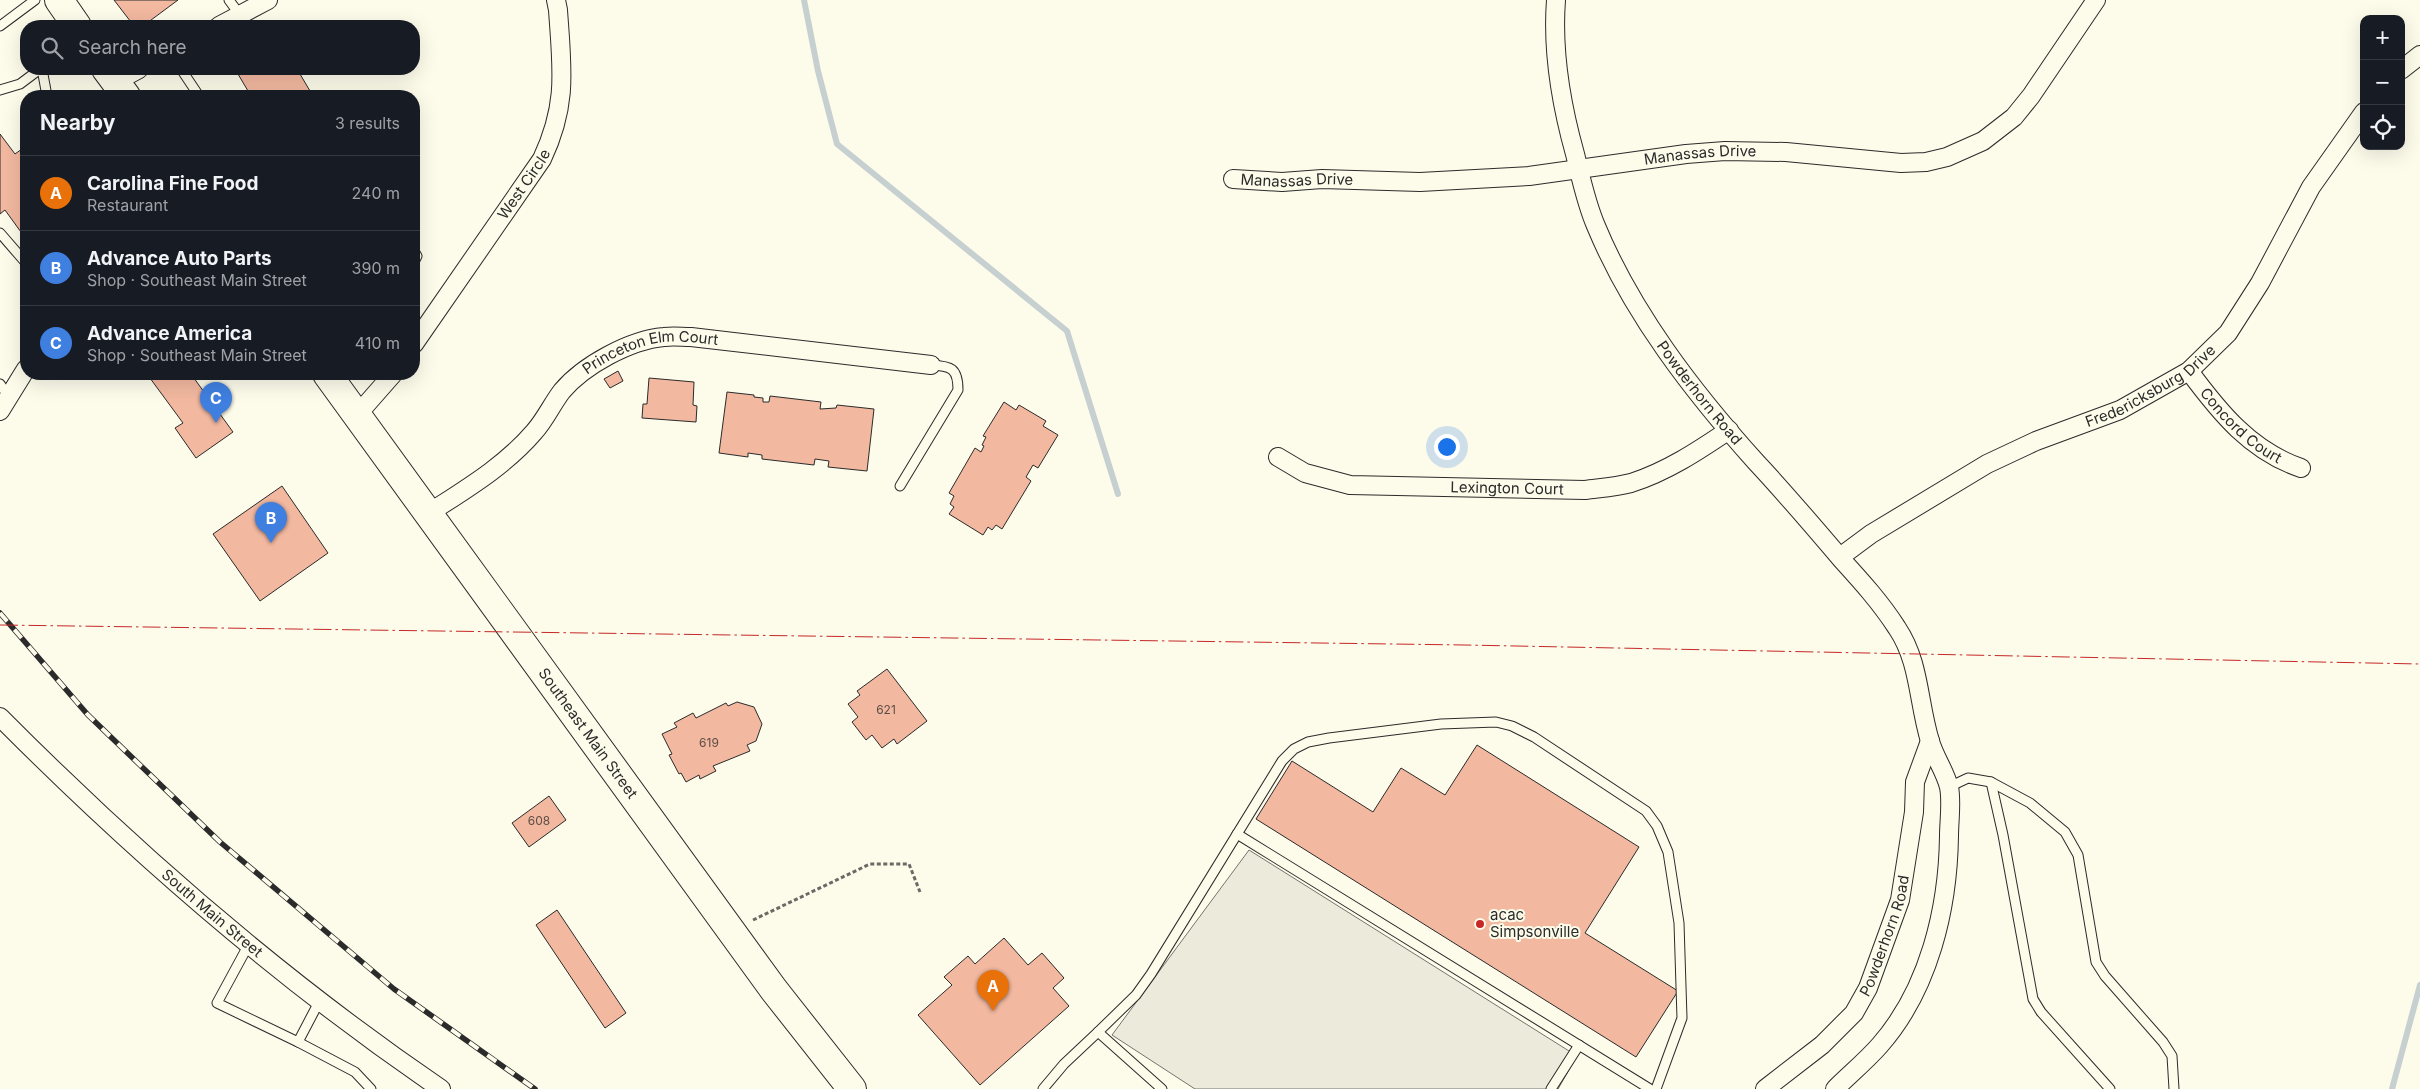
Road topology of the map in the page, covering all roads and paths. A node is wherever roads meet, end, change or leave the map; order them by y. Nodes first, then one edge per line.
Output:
1 (35, 0) edge
2 (59, 0) edge
3 (229, 0) edge
4 (268, 0) edge
5 (556, 0) edge
6 (1556, 0) edge
7 (2096, 0) edge
8 (240, 15) junction
9 (73, 20) edge
10 (230, 20) edge
11 (0, 26) edge
12 (2420, 55) edge
13 (2405, 67) edge
14 (33, 75) edge
15 (42, 75) edge
16 (128, 75) edge
17 (185, 75) edge
18 (116, 82) edge
19 (0, 90) edge
20 (46, 90) edge
21 (194, 90) edge
22 (2360, 117) edge
23 (1579, 169) junction
24 (1233, 180) dead end
25 (0, 233) edge
26 (20, 256) edge
27 (420, 335) edge
28 (931, 365) joint
29 (2189, 372) junction
30 (20, 376) edge
31 (332, 380) edge
32 (388, 380) edge
33 (3, 397) edge
34 (358, 415) junction
35 (1729, 430) junction
36 (1278, 457) dead end
37 (2302, 468) dead end
38 (900, 486) dead end
39 (428, 513) junction
40 (1840, 557) junction
41 (2, 722) edge
42 (1930, 741) junction
43 (1990, 782) junction
44 (1949, 787) junction
45 (1237, 834) junction
46 (920, 892) dead end
47 (731, 931) junction
48 (248, 944) junction
49 (320, 1000) junction
50 (1098, 1032) junction
51 (298, 1042) junction
52 (1579, 1045) junction
53 (370, 1089) edge
54 (441, 1089) edge
55 (852, 1089) edge
56 (1043, 1089) edge
57 (1162, 1089) edge
58 (1551, 1089) edge
59 (1650, 1089) edge
60 (1656, 1089) edge
61 (1765, 1089) edge
62 (1835, 1089) edge
63 (2110, 1089) edge
64 (2174, 1089) edge

1 - 11 lane
2 - 9 main road
3 - 8 lane
4 - 8 street
5 - 27 street, West Circle
6 - 23 street, Powderhorn Road
7 - 23 street, Manassas Drive
8 - 10 street
12 - 13 street
14 - 19 lane
15 - 20 lane
16 - 18 street
17 - 21 lane
22 - 29 street, Fredericksburg Drive
23 - 24 street, Manassas Drive
23 - 35 street, Powderhorn Road
25 - 26 lane
28 - 38 lane
28 - 39 street, Princeton Elm Court
29 - 37 street, Concord Court
29 - 40 street, Fredericksburg Drive
30 - 33 street
31 - 34 main road, Southeast Main Street
32 - 34 street
34 - 39 main road, Southeast Main Street
35 - 36 street, Lexington Court
35 - 40 street, Powderhorn Road
39 - 47 main road, Southeast Main Street
40 - 42 street, Powderhorn Road
41 - 48 street, South Main Street
42 - 44 street, Powderhorn Road
42 - 61 street, Powderhorn Road
43 - 44 lane
43 - 63 lane
43 - 64 lane
44 - 62 street, Powderhorn Road
45 - 50 lane
45 - 52 lane
45 - 60 lane
46 - 47 path
47 - 55 main road, Southeast Main Street
48 - 49 street, South Main Street
48 - 51 lane
49 - 51 lane
49 - 54 street, South Main Street
50 - 56 lane
50 - 57 lane
51 - 53 lane
52 - 58 lane
52 - 59 lane

